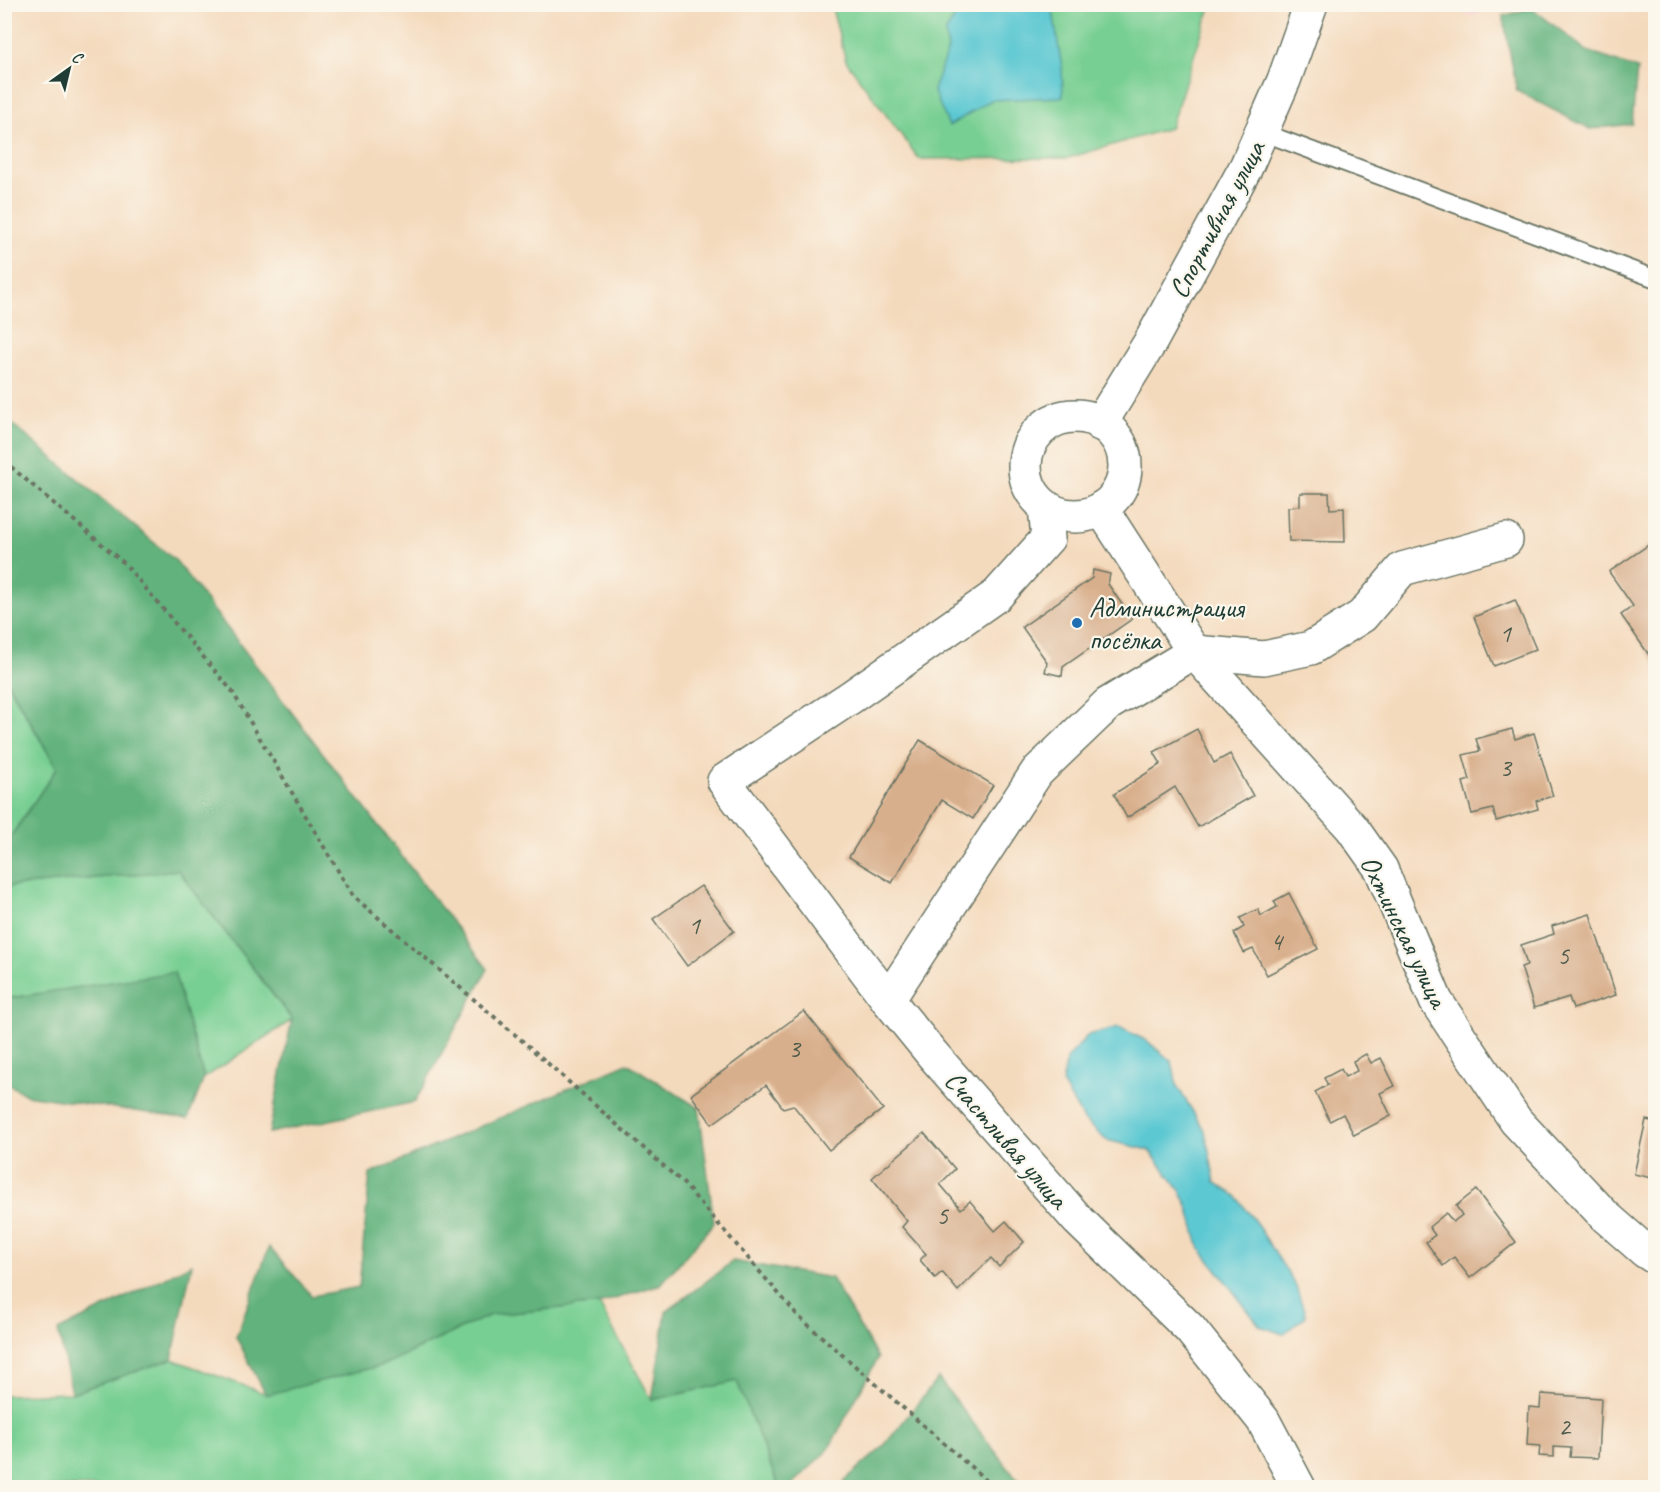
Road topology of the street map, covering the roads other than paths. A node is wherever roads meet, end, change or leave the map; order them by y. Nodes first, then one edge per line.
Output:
1 (1311, 4) edge
2 (1262, 132) junction
3 (1656, 279) edge
4 (1100, 424) junction
5 (1045, 507) junction
6 (1101, 508) junction
7 (1506, 540) dead end
8 (1194, 652) junction
9 (888, 1000) junction
10 (1656, 1258) edge
11 (1299, 1488) edge

1 - 2 street, Спортивная улица
2 - 3 lane
2 - 4 street, Спортивная улица
4 - 5 street
4 - 6 street
5 - 6 street
5 - 9 street, Счастливая улица
6 - 8 street, Охтинская улица
7 - 8 street
8 - 9 street
8 - 10 street, Охтинская улица
9 - 11 street, Счастливая улица

